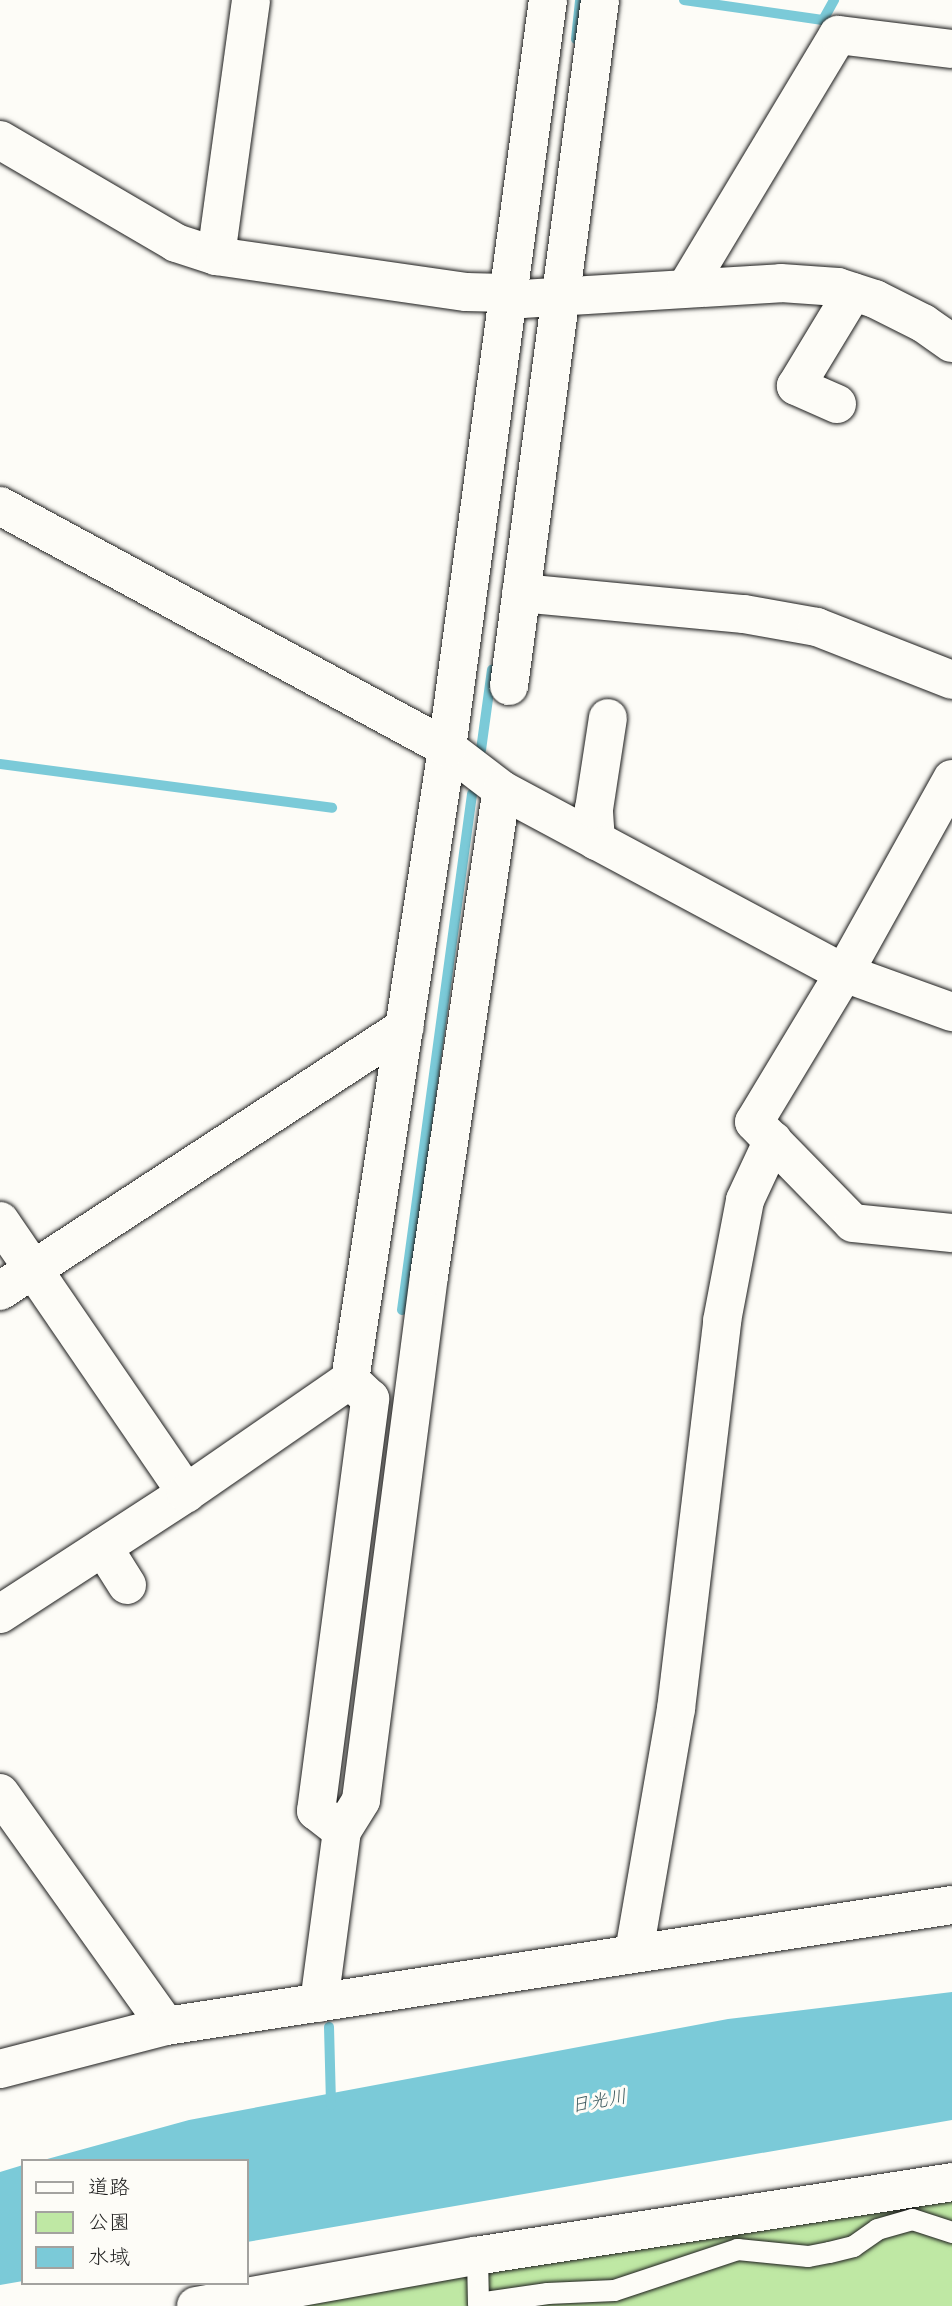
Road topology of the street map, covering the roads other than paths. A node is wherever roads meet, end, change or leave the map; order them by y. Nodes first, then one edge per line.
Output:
1 (251, 0) edge
2 (548, 0) edge
3 (600, 0) edge
4 (952, 49) edge
5 (0, 140) edge
6 (216, 256) junction
7 (686, 288) junction
8 (853, 292) junction
9 (507, 293) junction
10 (560, 296) junction
11 (948, 330) edge
12 (837, 404) dead end
13 (0, 506) edge
14 (521, 593) junction
15 (952, 680) edge
16 (509, 686) dead end
17 (608, 718) dead end
18 (447, 748) junction
19 (952, 779) edge
20 (502, 790) junction
21 (596, 841) junction
22 (844, 973) junction
23 (952, 1012) edge
24 (404, 1027) junction
25 (773, 1140) junction
26 (0, 1221) edge
27 (952, 1233) edge
28 (32, 1268) junction
29 (0, 1291) edge
30 (350, 1380) junction
31 (186, 1493) junction
32 (103, 1547) junction
33 (127, 1585) dead end
34 (0, 1614) edge
35 (0, 1793) edge
36 (342, 1831) junction
37 (952, 1905) edge
38 (634, 1952) junction
39 (319, 2003) junction
40 (166, 2026) junction
41 (0, 2069) edge
42 (952, 2182) edge
43 (952, 2232) edge
44 (477, 2256) junction
45 (294, 2297) edge
46 (566, 2299) edge
47 (242, 2302) edge
48 (195, 2306) edge

1 - 6 street
2 - 9 street
3 - 10 street
4 - 7 street
5 - 6 street
6 - 9 street
7 - 8 street
7 - 10 street
8 - 11 street
8 - 12 street
9 - 10 street
9 - 18 street
10 - 14 street
13 - 18 street
14 - 15 street
14 - 16 street
17 - 21 street
18 - 20 street
18 - 24 street
19 - 22 street
20 - 21 street
20 - 36 street
21 - 22 street
22 - 23 street
22 - 25 street
24 - 28 street
24 - 30 street
25 - 27 street
25 - 38 street
26 - 28 street
28 - 29 street
28 - 31 street
30 - 31 street
30 - 36 street
31 - 32 street
32 - 33 street
32 - 34 street
35 - 40 street
36 - 39 street
37 - 38 street
38 - 39 street
39 - 40 street
40 - 41 street
42 - 44 street
43 - 46 lane
44 - 45 street
44 - 46 lane
45 - 47 street
47 - 48 street

